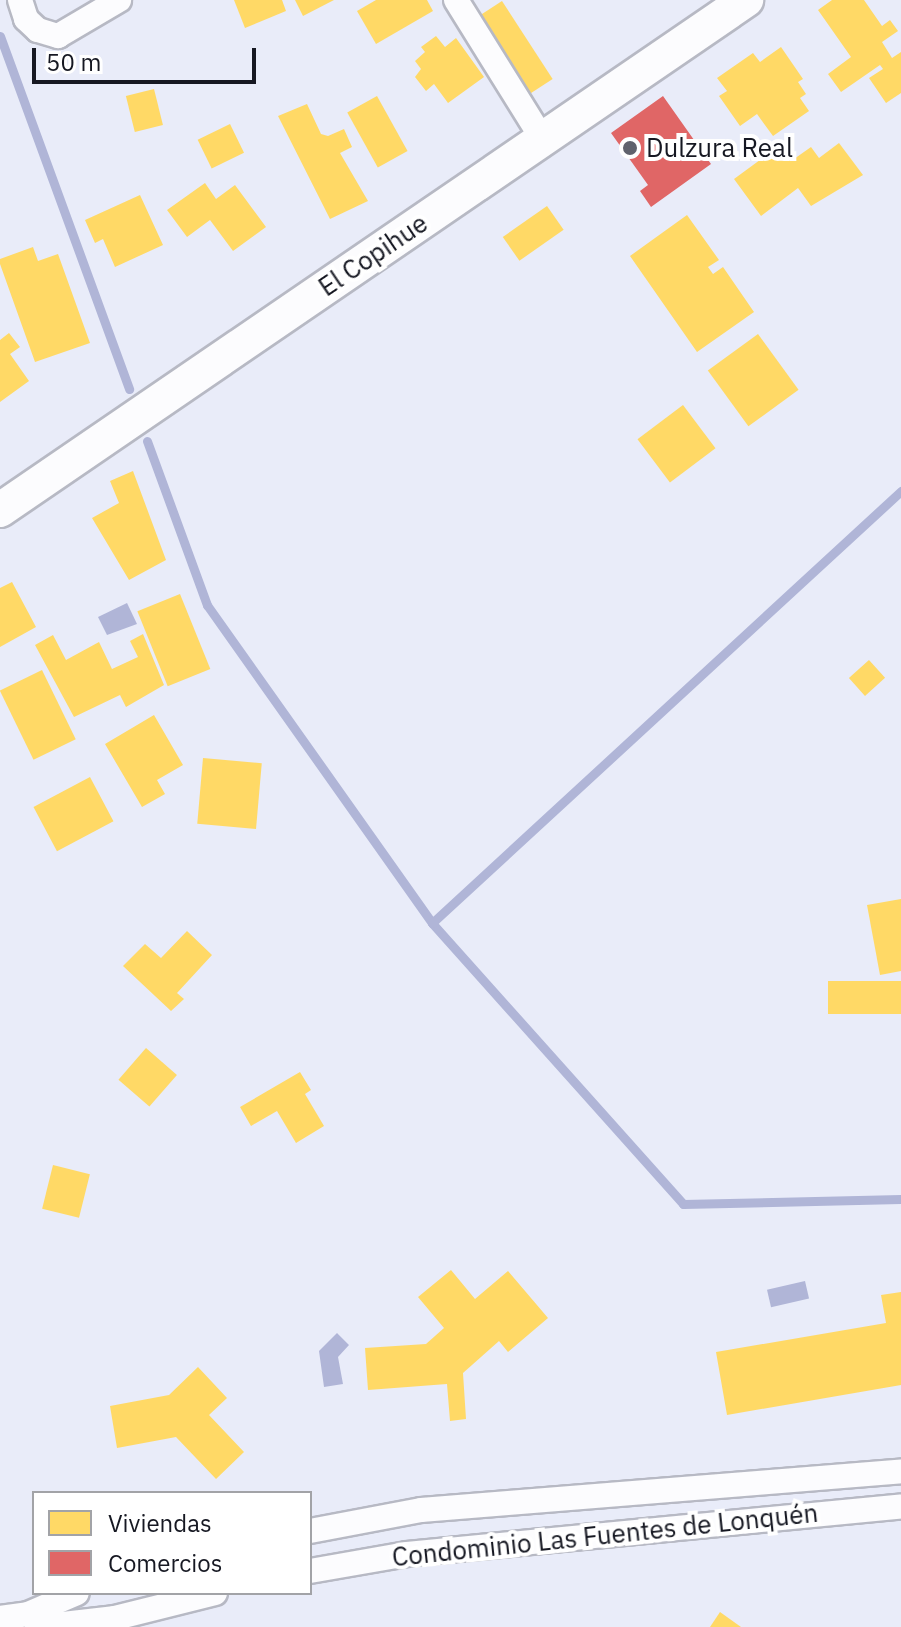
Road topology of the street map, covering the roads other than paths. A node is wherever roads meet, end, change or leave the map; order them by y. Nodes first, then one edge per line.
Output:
1 (20, 0) edge
2 (119, 0) edge
3 (456, 0) edge
4 (746, 0) edge
5 (543, 140) junction
6 (0, 510) edge
7 (901, 1471) edge
8 (901, 1506) edge
9 (312, 1531) edge
10 (312, 1571) edge
11 (72, 1595) edge
12 (207, 1595) edge
13 (0, 1618) edge
14 (37, 1627) edge

1 - 2 street
3 - 5 street
4 - 5 main road, El Copihue
5 - 6 main road, El Copihue
7 - 9 street, Condominio Las Fuentes de Lonquén
8 - 10 street, Condominio Las Fuentes de Lonquén
11 - 13 street
12 - 14 street

